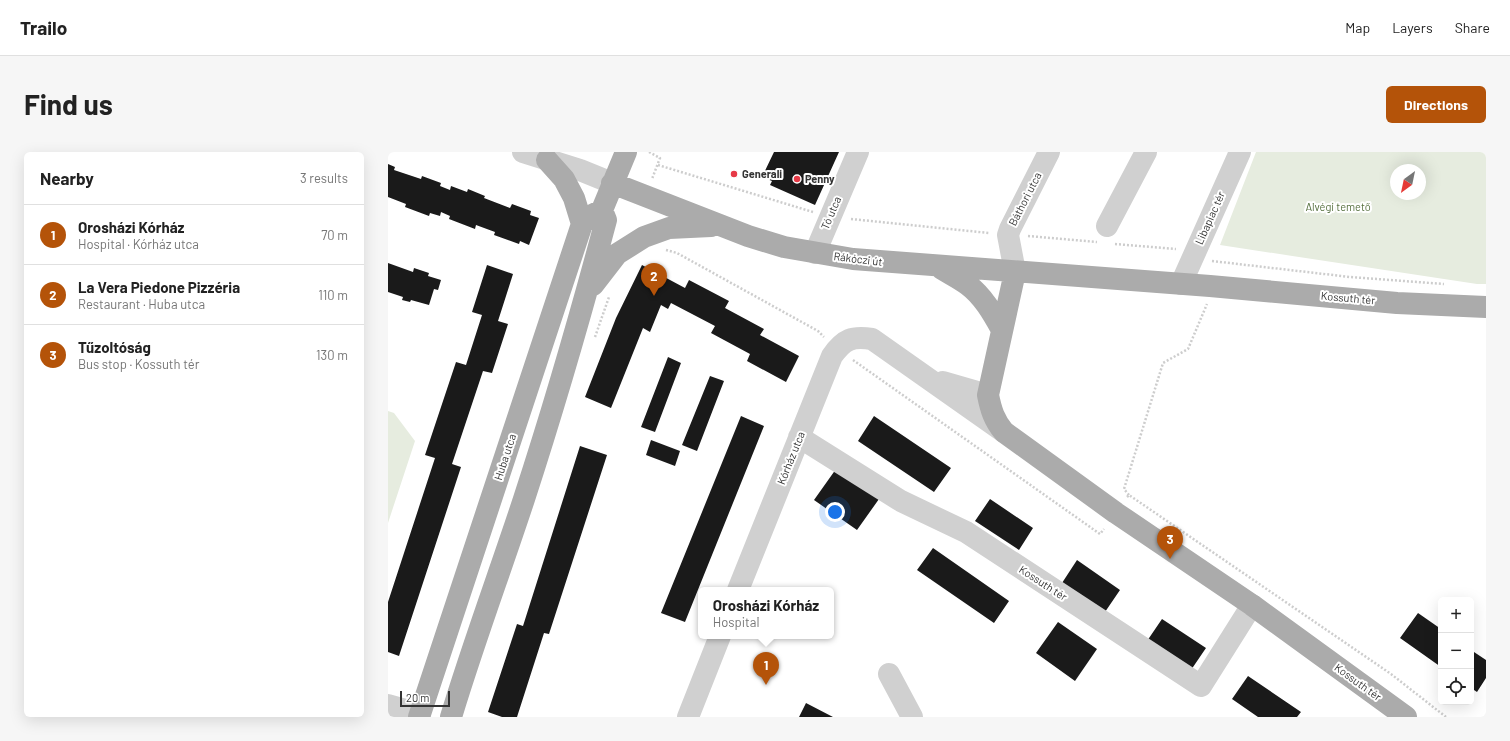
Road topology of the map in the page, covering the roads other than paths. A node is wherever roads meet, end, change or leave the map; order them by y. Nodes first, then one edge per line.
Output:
1 (524, 152) edge
2 (626, 152) edge
3 (858, 152) edge
4 (1049, 152) edge
5 (1146, 152) edge
6 (1240, 152) edge
7 (547, 160) junction
8 (612, 183) junction
9 (602, 210) junction
10 (582, 224) junction
11 (718, 225) junction
12 (1106, 237) road end
13 (815, 253) junction
14 (937, 266) junction
15 (1015, 272) junction
16 (1181, 284) junction
17 (1210, 286) joint
18 (587, 293) junction
19 (1486, 307) edge
20 (1002, 330) junction
21 (858, 337) joint
22 (928, 378) junction
23 (988, 395) junction
24 (1004, 432) junction
25 (799, 437) junction
26 (739, 587) edge
27 (1252, 605) junction
28 (719, 639) edge
29 (889, 674) dead end
30 (388, 704) edge
31 (420, 716) edge
32 (451, 717) edge
33 (688, 717) edge
34 (912, 717) edge
35 (1406, 717) edge

1 - 7 street, Rákóczi út
2 - 8 main road
3 - 13 street, Tó utca
4 - 15 street, Báthori utca
5 - 12 street
6 - 16 street, Libapiac tér
7 - 8 street, Rákóczi út
7 - 10 main road
8 - 9 main road
8 - 11 main road, Rákóczi út
9 - 10 main road
9 - 18 main road
10 - 31 main road, Huba utca
11 - 13 main road, Rákóczi út
11 - 18 main road
13 - 14 main road, Rákóczi út
14 - 15 main road, Rákóczi út
14 - 20 main road
15 - 16 main road, Rákóczi út
15 - 20 main road, Kossuth tér
16 - 17 main road, Rákóczi út
17 - 19 main road, Kossuth tér
18 - 32 main road
20 - 23 main road, Kossuth tér
21 - 22 street, Kossuth tér
21 - 25 street, Kórház utca
22 - 23 street, Kossuth tér
22 - 24 street, Kossuth tér
23 - 24 main road, Kossuth tér
24 - 27 main road, Kossuth tér
25 - 26 street, Kórház utca
25 - 27 street, Kossuth tér
27 - 35 main road, Kossuth tér
28 - 33 street
29 - 34 street
30 - 31 street, Huba utca

